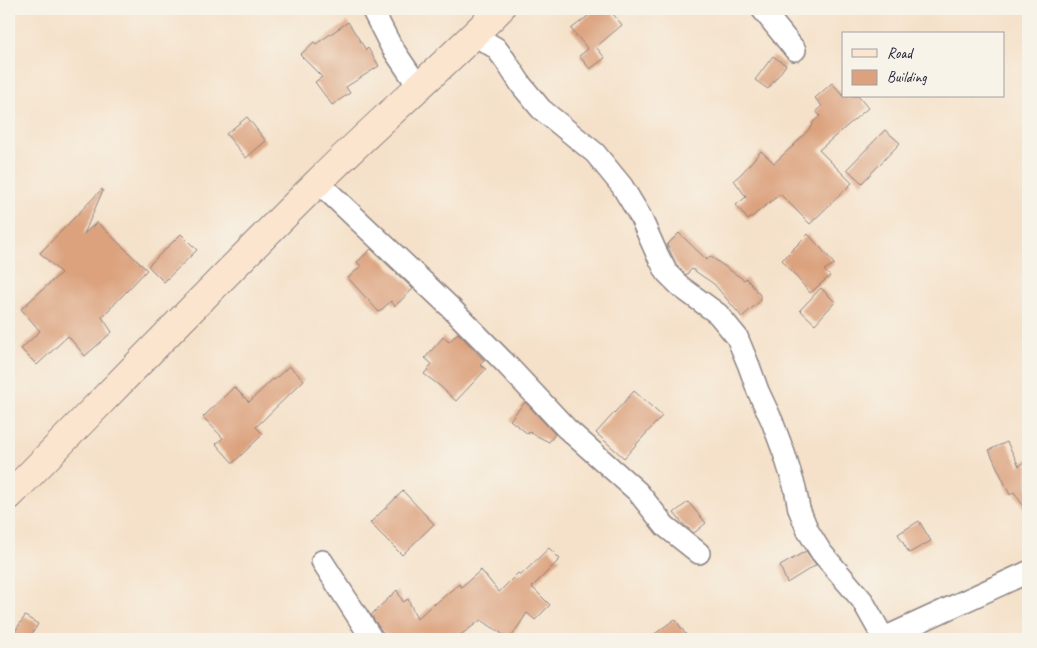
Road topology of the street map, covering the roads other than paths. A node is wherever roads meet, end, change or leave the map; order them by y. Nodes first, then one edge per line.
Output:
1 (372, 9) edge
2 (500, 9) edge
3 (762, 9) edge
4 (474, 35) junction
5 (795, 50) dead end
6 (418, 86) junction
7 (318, 182) junction
8 (9, 496) edge
9 (699, 554) dead end
10 (322, 561) dead end
11 (1028, 572) edge
12 (372, 639) edge
13 (884, 639) edge

1 - 6 street
2 - 4 main road
3 - 5 street
4 - 6 main road
4 - 13 street
6 - 7 main road
7 - 8 main road
7 - 9 street
10 - 12 street
11 - 13 street

